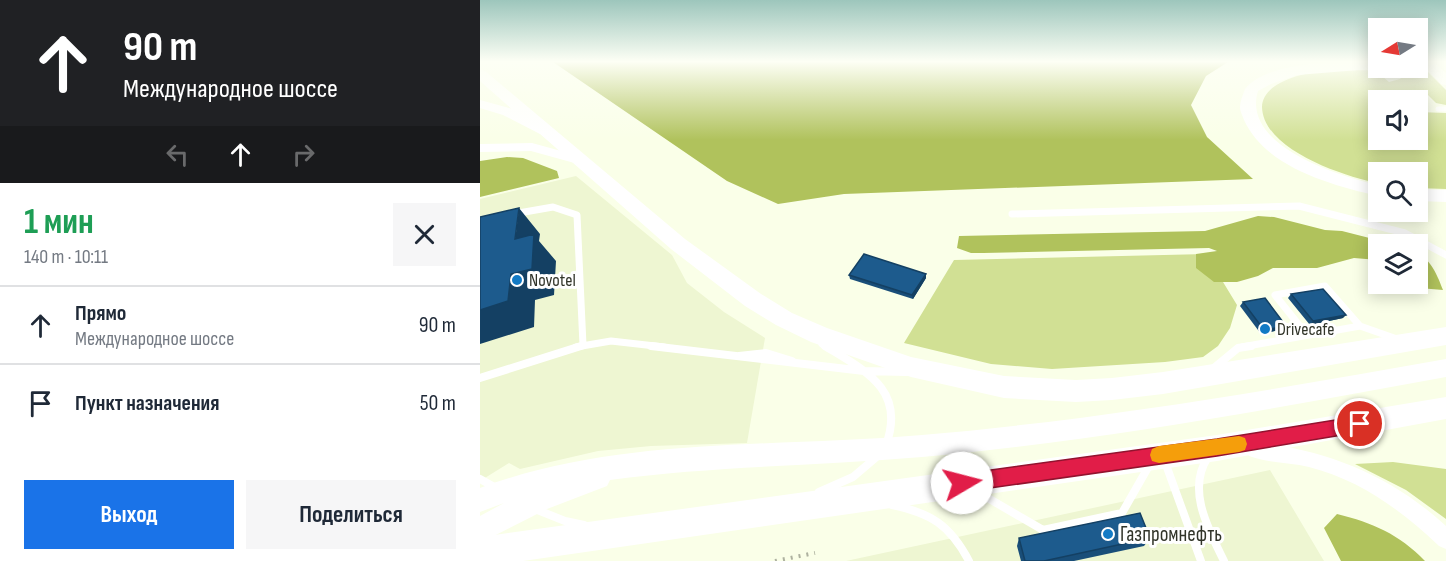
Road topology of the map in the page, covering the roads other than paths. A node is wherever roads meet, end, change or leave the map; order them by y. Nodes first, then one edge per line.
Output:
1 (496, 88) edge
2 (1253, 88) edge
3 (481, 104) edge
4 (1438, 109) dead end
5 (1446, 109) edge
6 (546, 132) junction
7 (480, 148) edge
8 (578, 160) junction
9 (1368, 187) edge
10 (1428, 195) edge
11 (1446, 196) edge
12 (1012, 214) dead end
13 (500, 217) edge
14 (1446, 255) edge
15 (784, 319) junction
16 (1360, 326) junction
17 (1307, 335) junction
18 (1446, 336) edge
19 (1407, 342) junction
20 (583, 345) junction
21 (1446, 368) edge
22 (864, 371) junction
23 (936, 373) junction
24 (1204, 376) junction
25 (480, 378) edge
26 (1446, 408) edge
27 (1217, 448) junction
28 (1158, 455) junction
29 (674, 461) junction
30 (480, 479) edge
31 (962, 483) junction
32 (480, 490) edge
33 (506, 494) junction
34 (867, 499) junction
35 (480, 500) edge
36 (763, 512) junction
37 (630, 531) junction
38 (1446, 539) edge
39 (481, 547) edge
40 (969, 561) edge
41 (1201, 561) edge
42 (1224, 561) edge

1 - 6 main road
2 - 9 main road
3 - 6 street
4 - 5 lane
6 - 8 main road
7 - 8 street
8 - 15 main road
10 - 11 main road
12 - 14 lane
13 - 20 lane
15 - 22 lane
15 - 23 main road
16 - 17 lane
16 - 17 lane
16 - 19 lane
17 - 24 lane
18 - 19 main road
19 - 24 main road
20 - 22 lane
20 - 25 lane
21 - 29 street
22 - 23 lane
22 - 36 lane
23 - 24 main road
26 - 27 main road
27 - 28 main road
27 - 38 street
27 - 42 lane
28 - 31 main road
28 - 31 lane
28 - 41 lane
29 - 35 street
29 - 39 street
30 - 33 lane
31 - 34 main road
32 - 33 lane
33 - 37 lane
34 - 36 main road
34 - 40 lane
36 - 37 main road
37 - 39 main road

